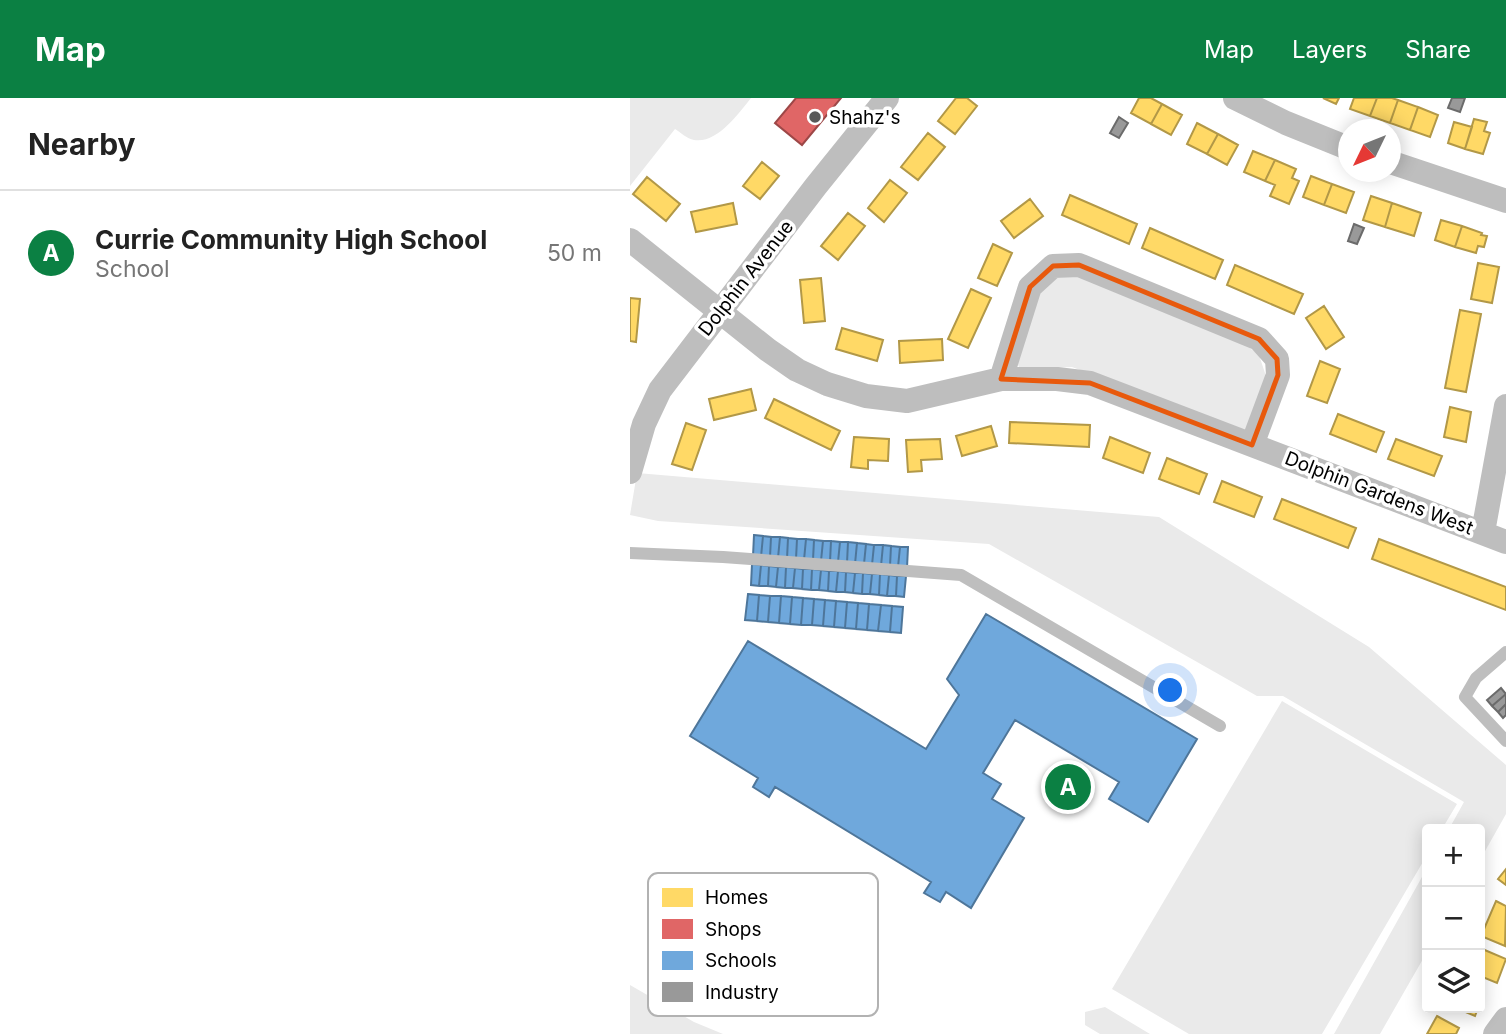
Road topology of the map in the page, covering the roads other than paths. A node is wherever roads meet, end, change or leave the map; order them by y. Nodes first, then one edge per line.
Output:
1 (887, 98) edge
2 (1236, 98) edge
3 (1338, 144) edge
4 (1401, 165) edge
5 (1506, 201) edge
6 (630, 240) edge
7 (721, 312) junction
8 (1001, 379) junction
9 (1506, 406) edge
10 (1252, 445) junction
11 (630, 472) edge
12 (1483, 532) junction
13 (1506, 541) edge
14 (630, 553) edge
15 (1506, 652) edge
16 (1220, 726) dead end
17 (1506, 741) edge
18 (1506, 1019) edge
19 (1495, 1034) edge

1 - 7 street, Dolphin Avenue
2 - 3 street
4 - 5 street
6 - 7 street, Dolphin Gardens West
7 - 8 street, Dolphin Gardens West
7 - 11 street, Dolphin Avenue
8 - 10 street, Dolphin Gardens West
8 - 10 street
9 - 12 street
10 - 12 street, Dolphin Gardens West
12 - 13 street, Dolphin Gardens West
14 - 16 lane
15 - 17 lane
18 - 19 street

